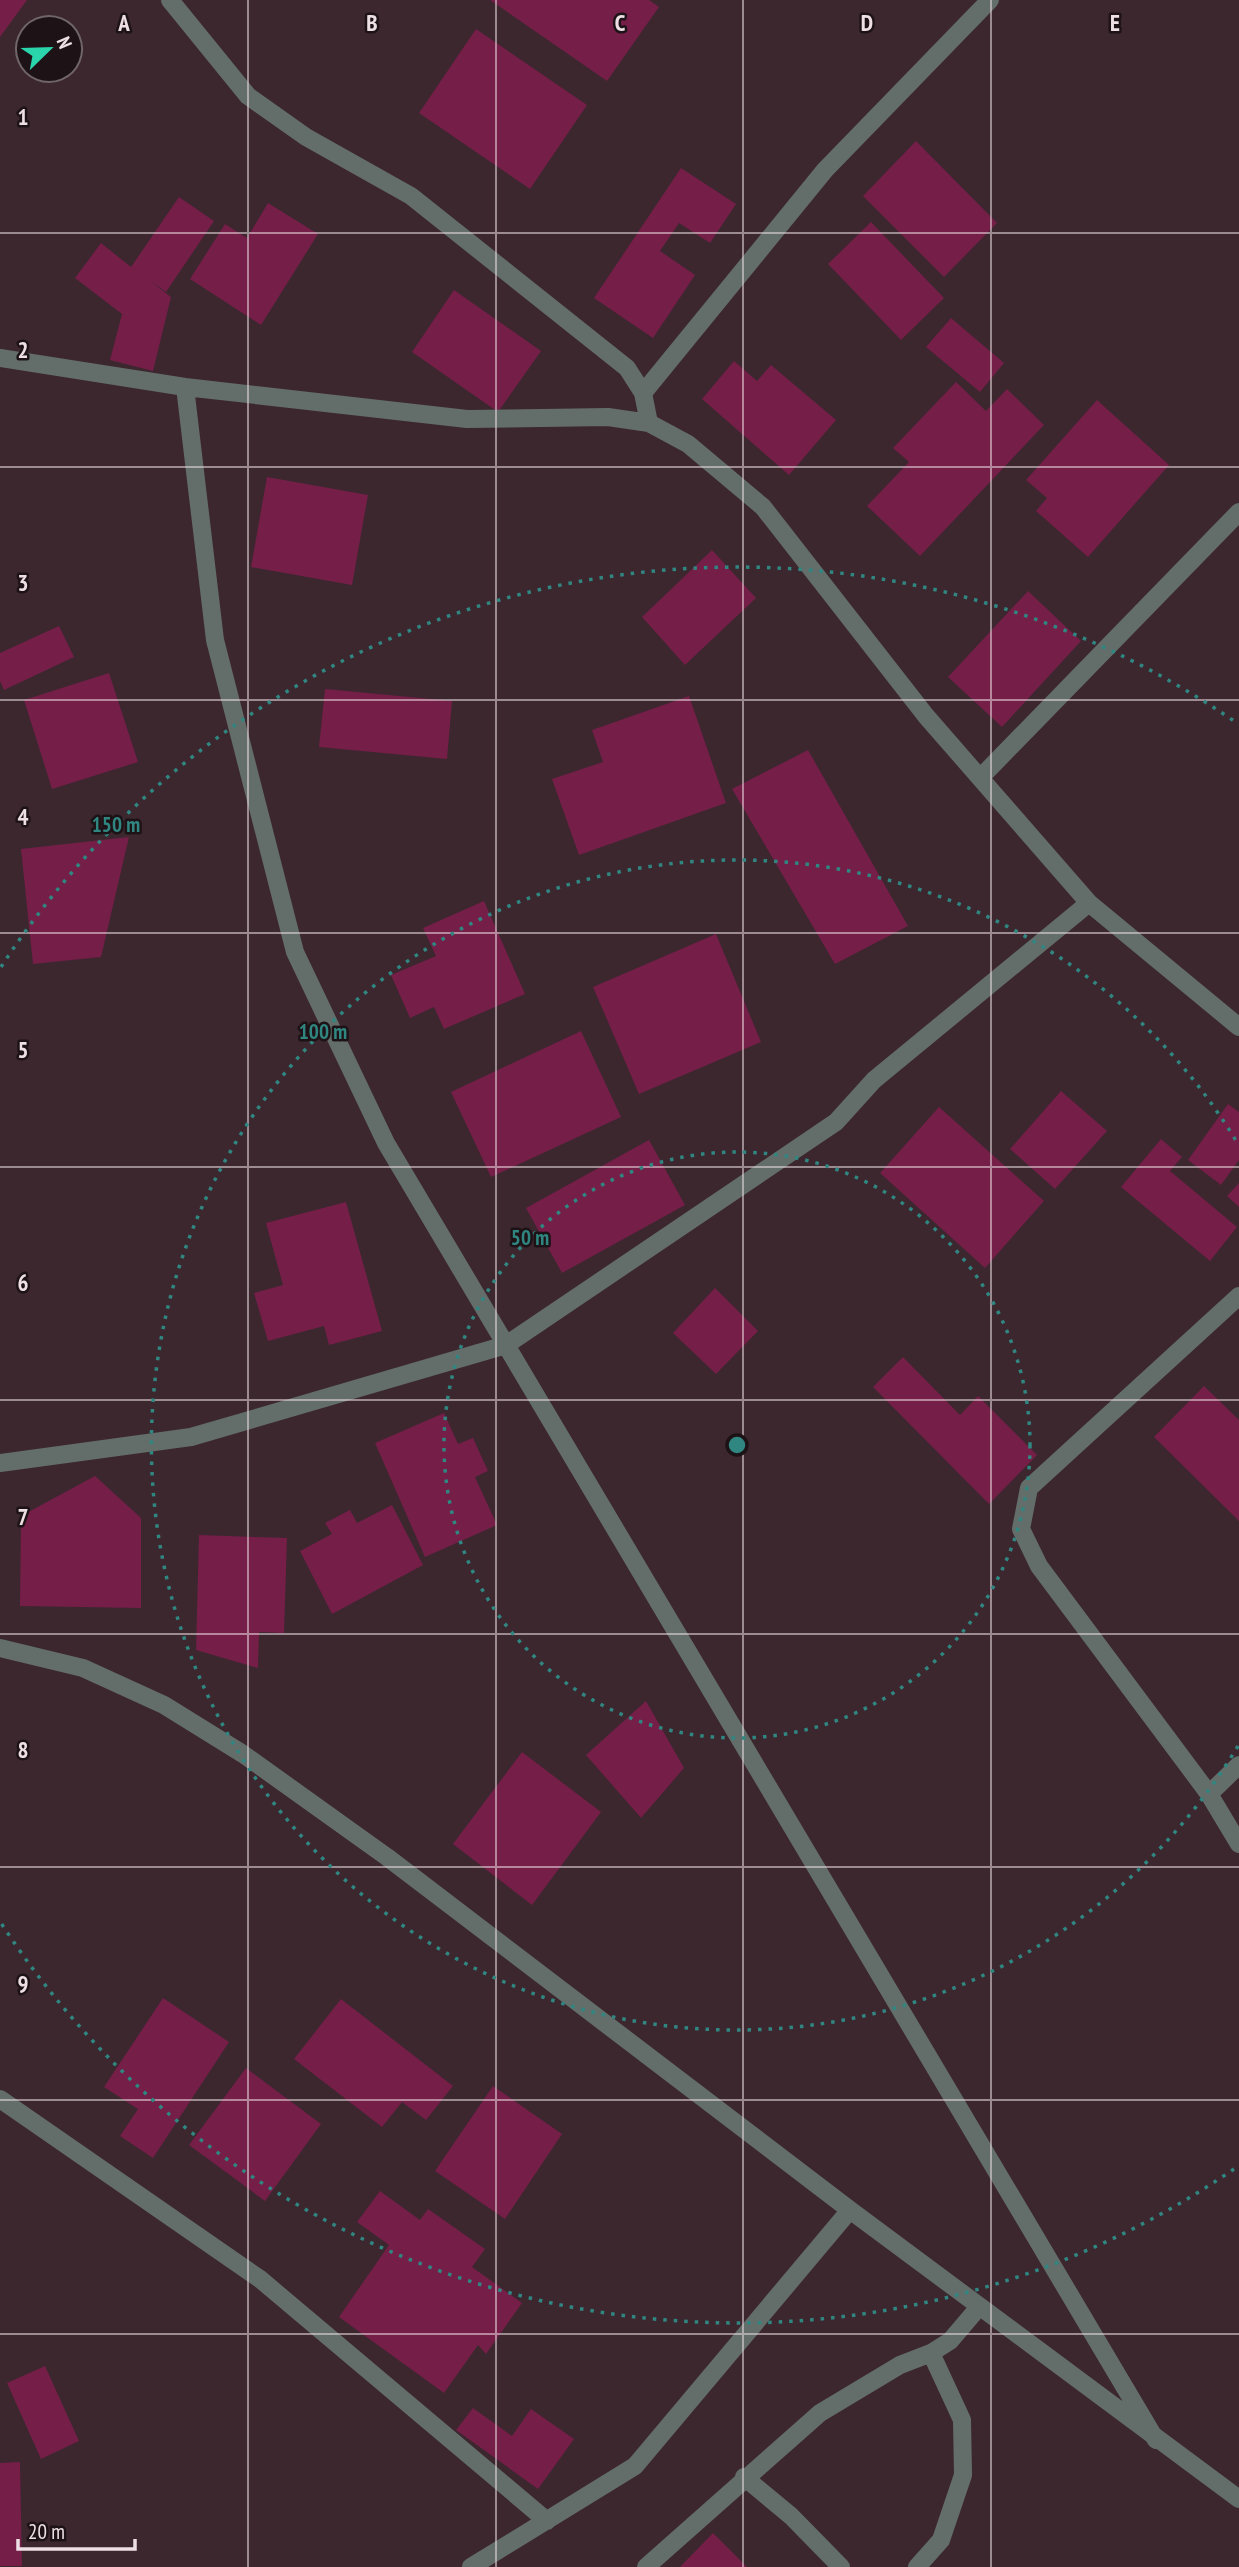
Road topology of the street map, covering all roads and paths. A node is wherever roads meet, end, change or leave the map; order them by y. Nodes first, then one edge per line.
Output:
1 (170, 0) edge
2 (990, 0) edge
3 (0, 358) edge
4 (186, 387) junction
5 (643, 393) junction
6 (649, 423) junction
7 (1239, 512) edge
8 (980, 778) junction
9 (1089, 902) junction
10 (1239, 1027) edge
11 (1239, 1296) edge
12 (506, 1345) junction
13 (0, 1463) edge
14 (0, 1648) edge
15 (1239, 1765) edge
16 (1209, 1794) junction
17 (1239, 1844) edge
18 (0, 2099) edge
19 (850, 2210) junction
20 (979, 2307) junction
21 (931, 2353) junction
22 (1156, 2440) junction
23 (744, 2477) junction
24 (1239, 2499) edge
25 (547, 2521) junction
26 (471, 2567) edge
27 (646, 2567) edge
28 (841, 2567) edge
29 (918, 2567) edge

1 - 5 street
2 - 5 street
3 - 4 street
4 - 6 street
4 - 12 street
5 - 6 street
6 - 8 street
7 - 8 street
8 - 9 street
9 - 10 street
9 - 12 street
11 - 16 street
12 - 13 street
12 - 22 street
14 - 19 street
15 - 16 street
16 - 17 street
18 - 25 street
19 - 20 street
19 - 25 street
20 - 21 street
20 - 22 street
21 - 23 street
21 - 29 street
22 - 24 street
23 - 27 street
23 - 28 street
25 - 26 street

